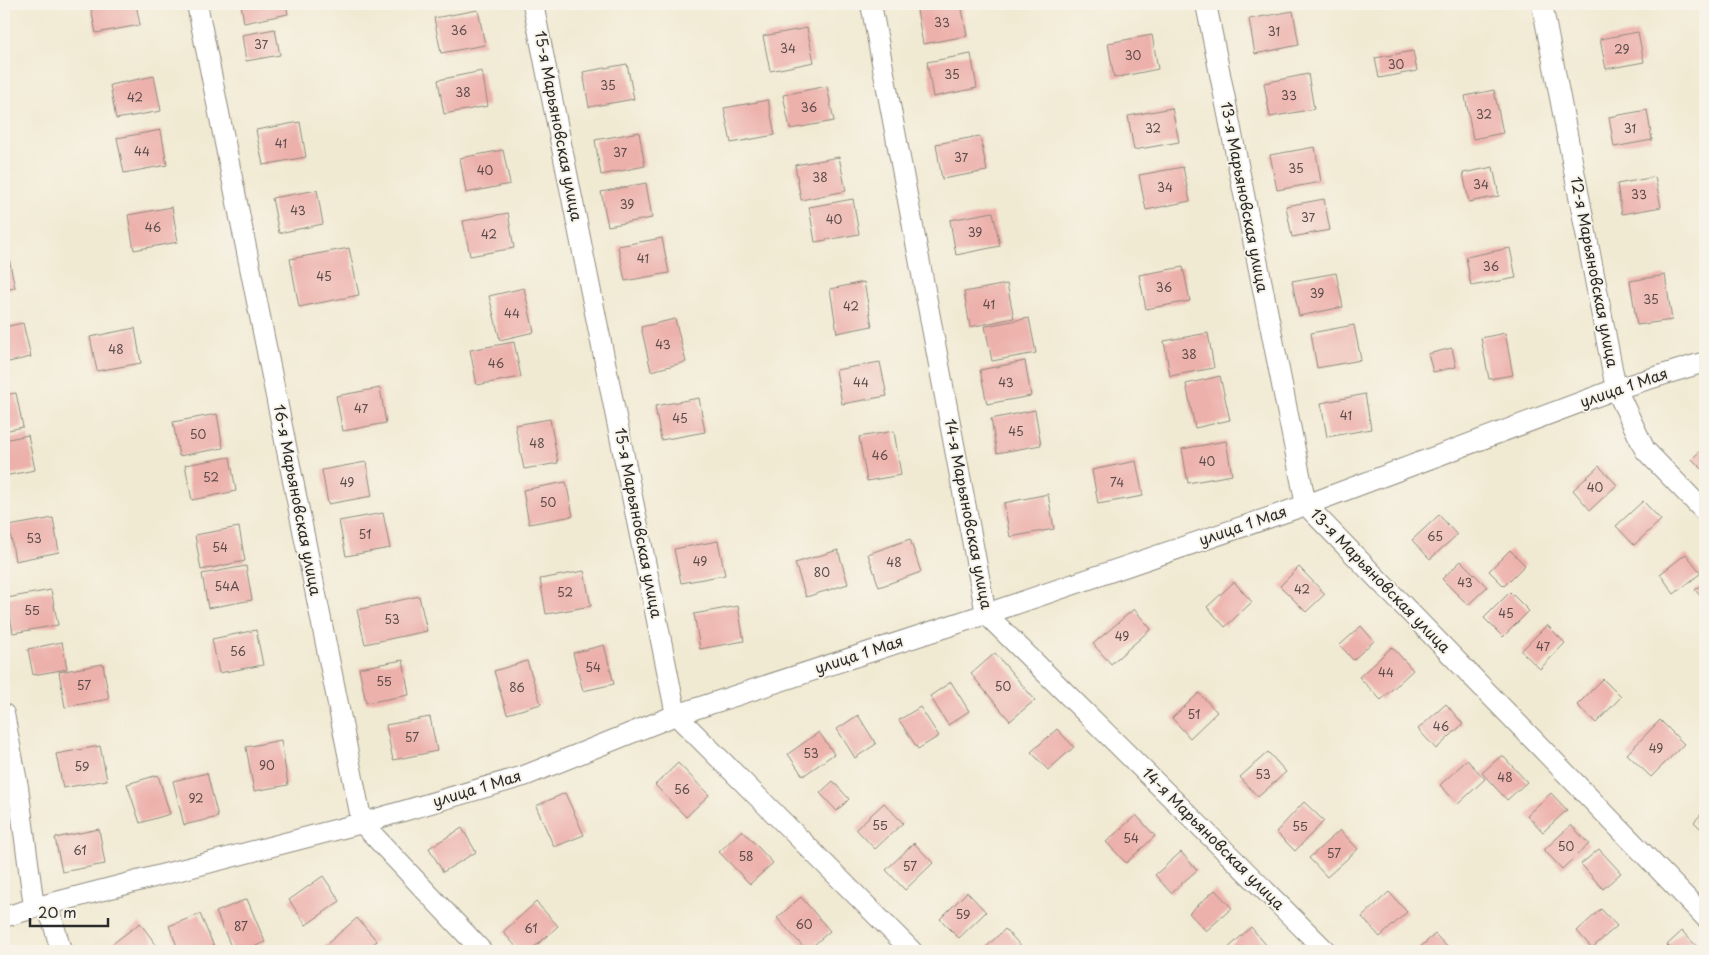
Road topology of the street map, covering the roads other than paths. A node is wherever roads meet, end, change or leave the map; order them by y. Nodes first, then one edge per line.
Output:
1 (197, 4) edge
2 (534, 4) edge
3 (871, 4) edge
4 (1206, 4) edge
5 (1542, 4) edge
6 (1705, 362) edge
7 (1616, 389) junction
8 (1306, 505) junction
9 (1705, 512) edge
10 (986, 614) junction
11 (4, 714) edge
12 (676, 715) junction
13 (362, 823) junction
14 (40, 906) junction
15 (4, 917) edge
16 (1705, 917) edge
17 (61, 951) edge
18 (482, 951) edge
19 (912, 951) edge
20 (1326, 951) edge

1 - 13 street, 16-я Марьяновская улица
2 - 12 street, 15-я Марьяновская улица
3 - 10 street, 14-я Марьяновская улица
4 - 8 street, 13-я Марьяновская улица
5 - 7 street, 12-я Марьяновская улица
6 - 7 street, улица 1 Мая
7 - 8 street, улица 1 Мая
7 - 9 street, 12-я Марьяновская улица
8 - 10 street, улица 1 Мая
8 - 16 street, 13-я Марьяновская улица
10 - 12 street, улица 1 Мая
10 - 20 street, 14-я Марьяновская улица
11 - 14 street
12 - 13 street, улица 1 Мая
12 - 19 street
13 - 14 street, улица 1 Мая
13 - 18 street
14 - 15 street, улица 1 Мая
14 - 17 street

